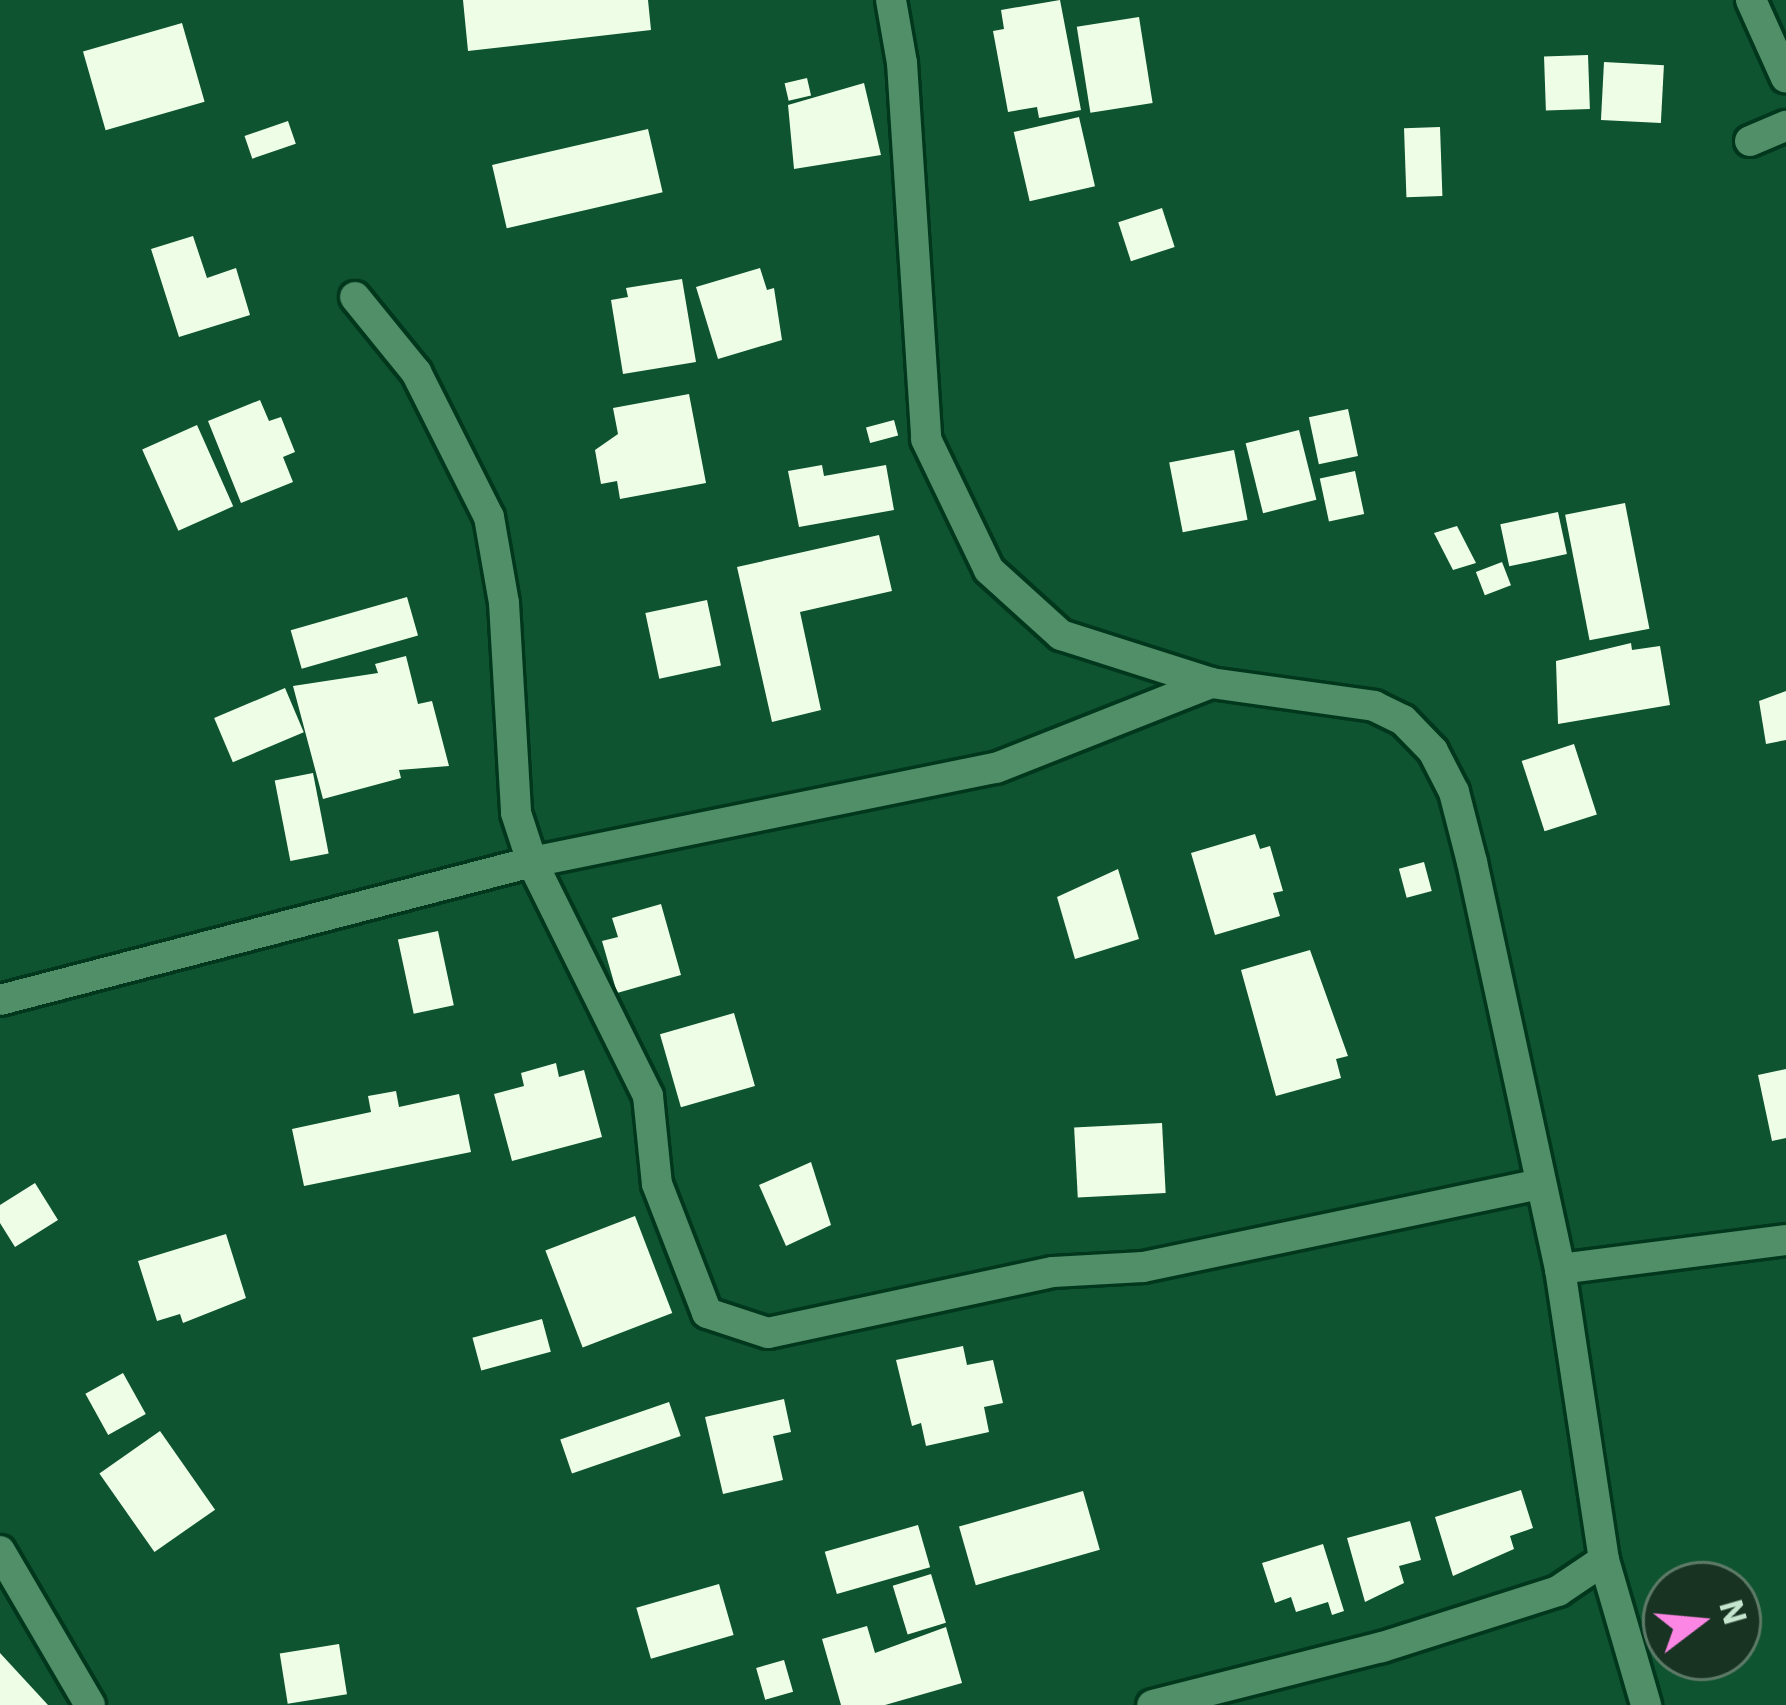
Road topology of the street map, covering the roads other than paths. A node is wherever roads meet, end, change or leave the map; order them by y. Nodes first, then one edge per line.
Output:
1 (891, 0) edge
2 (1751, 0) edge
3 (1786, 78) edge
4 (1786, 126) edge
5 (1750, 141) dead end
6 (355, 297) dead end
7 (1211, 683) junction
8 (532, 862) junction
9 (0, 1000) edge
10 (1540, 1184) junction
11 (1786, 1240) edge
12 (1560, 1269) junction
13 (0, 1551) edge
14 (1604, 1560) junction
15 (90, 1705) edge
16 (1152, 1705) edge
17 (1646, 1705) edge

1 - 7 street
2 - 3 street
4 - 5 street
6 - 8 street
7 - 8 street
7 - 10 street
8 - 9 street
8 - 10 street
10 - 12 street
11 - 12 street
12 - 14 street
13 - 15 street
14 - 16 street
14 - 17 street

